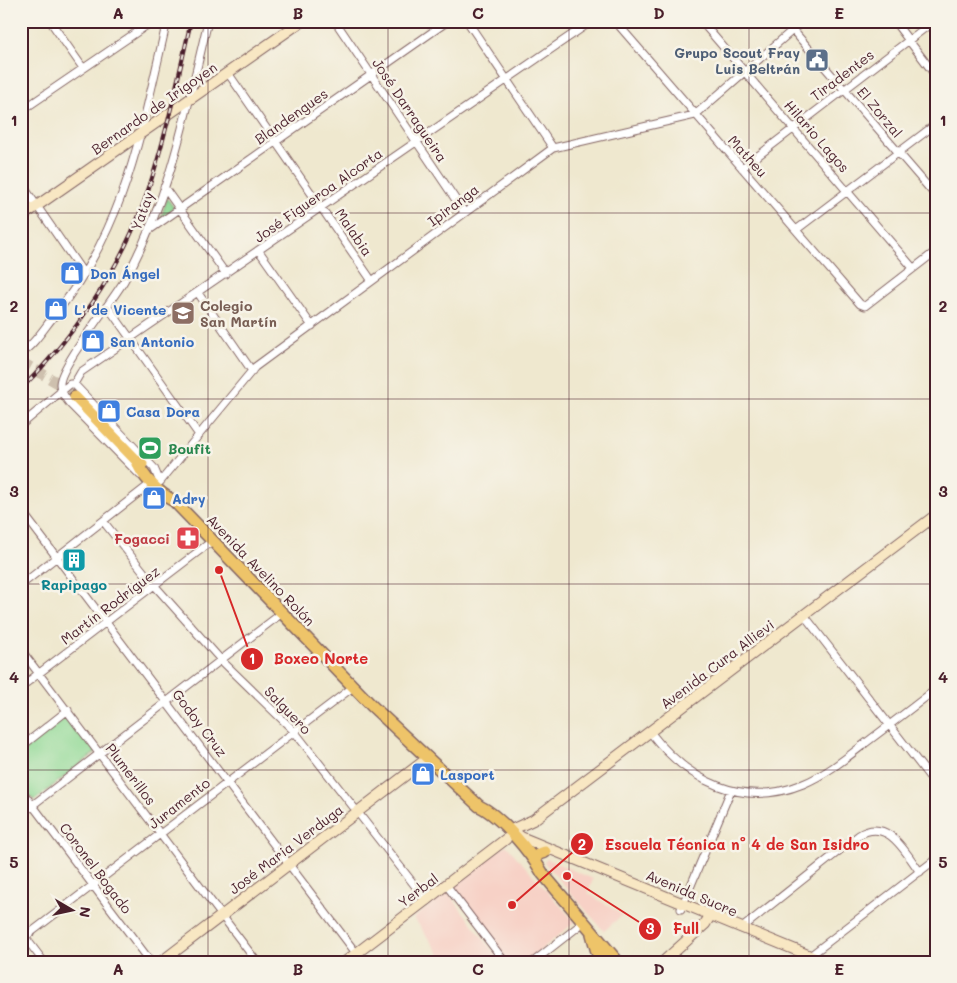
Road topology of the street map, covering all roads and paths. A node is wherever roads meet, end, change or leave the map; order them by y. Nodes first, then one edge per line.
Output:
1 (50, 21) edge
2 (153, 21) edge
3 (167, 21) edge
4 (208, 21) edge
5 (302, 21) edge
6 (335, 21) edge
7 (448, 21) edge
8 (467, 21) edge
9 (592, 21) edge
10 (616, 21) edge
11 (701, 21) edge
12 (785, 21) edge
13 (803, 21) edge
14 (894, 21) edge
15 (934, 21) edge
16 (792, 30) junction
17 (908, 40) junction
18 (83, 68) junction
19 (744, 72) junction
20 (228, 73) junction
21 (372, 75) junction
22 (936, 76) edge
23 (506, 81) junction
24 (844, 89) junction
25 (189, 101) junction
26 (21, 111) edge
27 (695, 115) junction
28 (936, 124) edge
29 (792, 128) junction
30 (140, 136) junction
31 (276, 142) junction
32 (416, 142) junction
33 (553, 148) junction
34 (899, 153) junction
35 (742, 168) junction
36 (21, 183) edge
37 (164, 187) junction
38 (848, 192) junction
39 (936, 196) edge
40 (37, 206) junction
41 (322, 208) junction
42 (180, 209) junction
43 (464, 212) junction
44 (21, 217) edge
45 (796, 230) junction
46 (148, 232) junction
47 (259, 251) junction
48 (936, 251) edge
49 (913, 268) junction
50 (84, 274) junction
51 (226, 274) junction
52 (372, 282) junction
53 (198, 293) junction
54 (108, 307) junction
55 (312, 326) junction
56 (130, 339) junction
57 (21, 353) edge
58 (252, 371) junction
59 (74, 384) junction
60 (61, 392) junction
61 (75, 397) tunnel mouth
62 (21, 425) edge
63 (199, 435) junction
64 (155, 484) junction
65 (21, 510) edge
66 (936, 514) edge
67 (103, 521) junction
68 (212, 541) junction
69 (56, 558) junction
70 (21, 585) edge
71 (155, 586) junction
72 (282, 613) junction
73 (804, 615) junction
74 (106, 622) junction
75 (21, 650) edge
76 (221, 660) junction
77 (40, 674) junction
78 (21, 687) edge
79 (353, 687) junction
80 (936, 689) edge
81 (167, 701) junction
82 (68, 710) junction
83 (890, 724) junction
84 (294, 731) junction
85 (650, 732) junction
86 (21, 747) edge
87 (99, 754) junction
88 (428, 758) junction
89 (228, 782) junction
90 (936, 785) edge
91 (21, 790) edge
92 (731, 790) junction
93 (32, 806) junction
94 (357, 812) junction
95 (21, 814) edge
96 (507, 831) junction
97 (526, 831) junction
98 (160, 834) junction
99 (546, 852) junction
100 (534, 859) junction
101 (936, 859) edge
102 (290, 863) junction
103 (920, 872) junction
104 (543, 874) junction
105 (94, 885) junction
106 (447, 886) junction
107 (427, 901) junction
108 (682, 906) junction
109 (222, 916) junction
110 (709, 918) junction
111 (587, 926) junction
112 (742, 928) junction
113 (22, 936) edge
114 (356, 953) junction
115 (807, 960) edge
116 (44, 962) edge
117 (152, 962) edge
118 (161, 962) edge
119 (257, 962) edge
120 (345, 962) edge
121 (505, 962) edge
122 (533, 962) edge
123 (606, 962) edge
124 (618, 962) edge
125 (663, 962) edge
126 (825, 962) edge

1 - 18 street
2 - 18 street
3 - 30 street
4 - 25 street, Yatay
5 - 20 street, Bernardo de Irigoyen
6 - 21 street, José Darragueira
7 - 21 street, Blandengues
8 - 23 street
9 - 23 street, José Figueroa Alcorta
10 - 27 street, Matheu
11 - 19 street, Hilario Lagos
12 - 16 street, El Zorzal
13 - 16 street, Ipiranga
14 - 17 street
15 - 17 street, Tiradentes
16 - 19 street, Ipiranga
16 - 24 street, El Zorzal
17 - 22 street
17 - 24 street, Tiradentes
18 - 26 street
19 - 27 street, Ipiranga
19 - 29 street, Hilario Lagos
20 - 25 street, Bernardo de Irigoyen
20 - 31 street, Malabia
21 - 31 street, Blandengues
21 - 32 street, José Darragueira
23 - 32 street, José Figueroa Alcorta
23 - 33 street
24 - 29 street, Tiradentes
24 - 34 street, El Zorzal
25 - 30 street, Bernardo de Irigoyen
25 - 37 street, Yatay
27 - 33 street, Ipiranga
27 - 35 street, Matheu
28 - 34 street
29 - 35 street, Tiradentes
29 - 38 street, Hilario Lagos
30 - 40 street, Bernardo de Irigoyen
30 - 50 street
31 - 41 street, Malabia
31 - 42 street, Blandengues
32 - 41 street, José Figueroa Alcorta
32 - 43 street, José Darragueira
33 - 43 street, Ipiranga
34 - 38 street
34 - 39 street, El Zorzal
35 - 45 street, Matheu
36 - 40 street
37 - 42 street
37 - 46 street, Yatay
38 - 45 street
38 - 49 street, Hilario Lagos
40 - 44 street, Bernardo de Irigoyen
40 - 50 street
41 - 47 street, José Figueroa Alcorta
41 - 52 street, Malabia
42 - 46 street, Blandengues
42 - 51 street
43 - 52 street, Ipiranga
45 - 49 street, Matheu
46 - 54 street, Yatay
47 - 51 street, José Figueroa Alcorta
47 - 55 street
48 - 49 street
50 - 57 street
51 - 53 street, José Figueroa Alcorta
52 - 55 street, Ipiranga
53 - 56 street, José Figueroa Alcorta
53 - 58 street
54 - 56 street
54 - 60 street, Yatay
55 - 58 street, Ipiranga
56 - 59 street, José Figueroa Alcorta
56 - 63 street
58 - 63 street, Ipiranga
59 - 60 street, José Figueroa Alcorta
59 - 64 street, Avenida Avelino Rolón
60 - 62 street, José Figueroa Alcorta
60 - 64 street, Avenida Avelino Rolón
61 - 64 main road, Avenida Avelino Rolón
63 - 64 street, Ipiranga
64 - 67 street, Ipiranga
64 - 68 main road, Avenida Avelino Rolón
65 - 69 street, Godoy Cruz
66 - 73 street, Avenida Cura Allievi
67 - 69 street, Ipiranga
67 - 71 street, Salguero
68 - 71 street, Martín Rodríguez
68 - 72 main road, Avenida Avelino Rolón
69 - 70 street, Ipiranga
69 - 74 street, Godoy Cruz
71 - 74 street, Martín Rodríguez
71 - 76 street, Salguero
72 - 76 street
72 - 79 main road, Avenida Avelino Rolón
73 - 83 street
73 - 85 street, Avenida Cura Allievi
74 - 77 street, Martín Rodríguez
74 - 81 street, Godoy Cruz
75 - 77 street, Plumerillos
76 - 81 street
76 - 84 street, Salguero
77 - 78 street, Martín Rodríguez
77 - 82 street, Plumerillos
79 - 84 street, Juramento
79 - 88 main road, Avenida Avelino Rolón
80 - 83 street
81 - 87 street
81 - 89 street, Godoy Cruz
82 - 86 street
82 - 87 street, Plumerillos
83 - 90 street
83 - 92 street
84 - 89 street, Juramento
84 - 94 street, Salguero
85 - 92 street
85 - 97 street, Avenida Cura Allievi
87 - 93 street
87 - 98 street, Plumerillos
88 - 94 street, José Maria Verduga
88 - 96 main road, Avenida Avelino Rolón
89 - 98 street, Juramento
89 - 102 street, Godoy Cruz
91 - 93 street, Coronel Bogado
92 - 108 street
93 - 95 street
93 - 105 street, Coronel Bogado
94 - 102 street, José Maria Verduga
94 - 107 street, Salguero
96 - 97 street, Avenida Sucre
96 - 100 main road, Avenida Avelino Rolón
96 - 104 main road, Avenida Avelino Rolón
96 - 106 street, Yerbal
97 - 99 street, Avenida Sucre
97 - 108 street, Avenida Sucre
98 - 105 street, Juramento
98 - 109 street, Plumerillos
99 - 100 main road
99 - 108 street, Avenida Sucre
100 - 104 main road, Avenida Avelino Rolón
101 - 103 street
102 - 109 street, José Maria Verduga
102 - 114 street, Godoy Cruz
103 - 112 street
103 - 115 street
104 - 111 main road, Avenida Avelino Rolón
105 - 113 street, Juramento
105 - 117 street, Coronel Bogado
106 - 107 street, Yerbal
106 - 121 street
107 - 114 street, Yerbal
108 - 110 street, Avenida Sucre
109 - 118 street, José Maria Verduga
109 - 119 street, Plumerillos
110 - 112 street, Avenida Sucre
110 - 115 street, Avenida Sucre
110 - 125 street
111 - 122 street
111 - 123 main road
111 - 124 main road, Avenida Avelino Rolón
112 - 115 street, Avenida Sucre
113 - 116 street
114 - 120 street, Yerbal
115 - 126 street, Avenida Sucre

